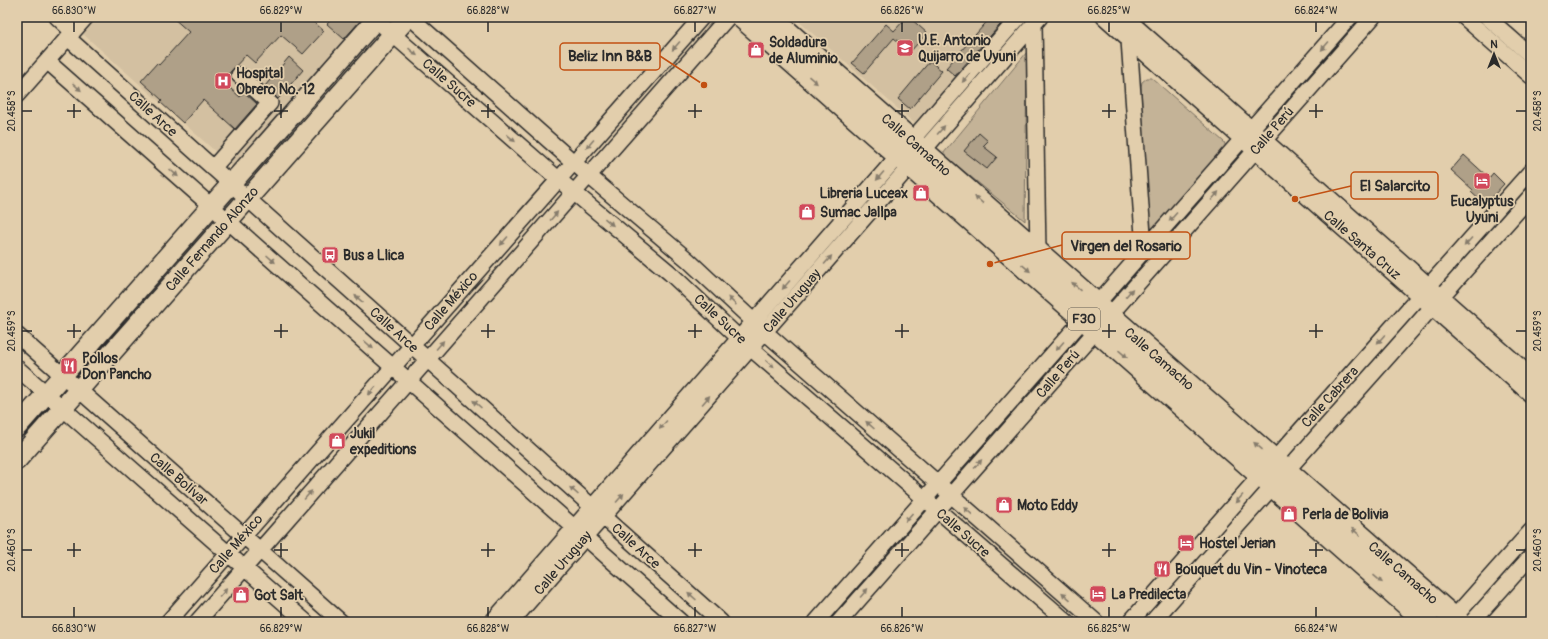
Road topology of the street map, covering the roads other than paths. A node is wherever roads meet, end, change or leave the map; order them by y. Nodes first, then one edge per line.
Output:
1 (56, 17) edge
2 (86, 17) edge
3 (409, 17) edge
4 (702, 17) edge
5 (728, 17) edge
6 (742, 17) edge
7 (770, 17) edge
8 (1019, 17) edge
9 (1104, 17) edge
10 (1125, 17) edge
11 (1350, 17) edge
12 (1373, 17) edge
13 (1464, 17) edge
14 (1487, 17) edge
15 (376, 18) edge
16 (1037, 21) edge
17 (393, 34) junction
18 (70, 35) junction
19 (1130, 40) junction
20 (1531, 56) edge
21 (47, 61) junction
22 (239, 75) dead end
23 (1531, 76) edge
24 (17, 95) edge
25 (1247, 134) junction
26 (1259, 145) junction
27 (911, 153) junction
28 (574, 162) junction
29 (213, 168) junction
30 (1531, 171) edge
31 (589, 176) junction
32 (558, 179) junction
33 (231, 184) junction
34 (574, 193) junction
35 (1531, 196) edge
36 (247, 199) junction
37 (212, 206) junction
38 (228, 221) junction
39 (1144, 249) junction
40 (1038, 252) junction
41 (1425, 291) junction
42 (1437, 302) junction
43 (1097, 317) junction
44 (754, 321) junction
45 (765, 332) junction
46 (17, 335) edge
47 (739, 338) junction
48 (412, 346) junction
49 (751, 348) junction
50 (427, 360) junction
51 (393, 367) junction
52 (17, 368) edge
53 (62, 376) junction
54 (1531, 376) edge
55 (409, 380) junction
56 (79, 390) junction
57 (46, 394) junction
58 (1531, 395) edge
59 (62, 409) junction
60 (17, 427) edge
61 (17, 460) edge
62 (1274, 473) junction
63 (938, 485) junction
64 (950, 496) junction
65 (924, 500) junction
66 (592, 507) junction
67 (937, 511) junction
68 (603, 517) junction
69 (574, 527) junction
70 (1531, 531) edge
71 (244, 536) junction
72 (586, 537) junction
73 (260, 550) junction
74 (228, 554) junction
75 (1531, 556) edge
76 (244, 568) junction
77 (1458, 621) edge
78 (168, 622) edge
79 (197, 622) edge
80 (306, 622) edge
81 (341, 622) edge
82 (492, 622) edge
83 (511, 622) edge
84 (681, 622) edge
85 (721, 622) edge
86 (816, 622) edge
87 (839, 622) edge
88 (1067, 622) edge
89 (1096, 622) edge
90 (1130, 622) edge
91 (1152, 622) edge
92 (1427, 622) edge

1 - 18 street, Calle Arce
2 - 18 street
3 - 17 main road, Calle Fernando Alonzo
3 - 28 street, Calle Sucre
4 -> 28 street, Calle México
5 - 31 street, Calle México
6 -> 27 highway, Calle Camacho / F30
7 - 27 highway, Calle Camacho / F30
8 -> 27 street, Calle Uruguay
9 - 19 street, Calle Santa Cruz
10 - 25 street, Calle Santa Cruz
11 -> 25 street, Calle Perú
12 - 26 street, Calle Perú
13 - 23 street
14 - 20 street
15 - 17 street, Calle Sucre
15 - 33 main road, Calle Fernando Alonzo
27 -> 16 street, Calle Uruguay
16 - 40 street
17 -> 32 street, Calle Sucre
17 - 36 main road, Calle Fernando Alonzo
18 - 21 street
18 - 29 street, Calle Arce
19 - 25 street, Calle Santa Cruz
19 - 39 street
21 - 24 street
21 -> 37 street, Calle Arce
22 - 29 street
25 - 26 street, Calle Santa Cruz
25 -> 39 street, Calle Perú
26 - 41 street, Calle Santa Cruz
43 -> 26 street, Calle Perú
40 -> 27 highway, Calle Camacho / F30
27 -> 43 highway, Calle Camacho / F30
27 -> 44 street, Calle Uruguay
45 -> 27 street, Calle Uruguay
28 - 31 street, Calle Sucre
28 - 32 street, Calle México
29 - 33 street, Calle Arce
30 -> 41 street, Calle Cabrera
31 - 34 street, Calle México
44 -> 31 street, Calle Sucre
32 - 34 street, Calle Sucre
32 -> 48 street, Calle México
33 - 36 street, Calle Arce
33 - 37 main road, Calle Fernando Alonzo
34 -> 47 street, Calle Sucre
50 -> 34 street, Calle México
35 - 42 street, Calle Cabrera
36 - 38 main road, Calle Fernando Alonzo
48 -> 36 street, Calle Arce
37 - 38 street, Calle Arce
37 - 53 main road, Calle Fernando Alonzo
38 -> 51 street, Calle Arce
38 - 56 main road, Calle Fernando Alonzo
39 - 43 street, Calle Perú
43 -> 40 highway, Calle Camacho / F30
41 - 42 street, Calle Santa Cruz
41 -> 62 street, Calle Cabrera
42 - 54 street, Calle Santa Cruz
42 - 58 street, Calle Santa Cruz
42 - 62 street, Calle Cabrera
43 - 62 highway, Calle Camacho / F30
43 -> 63 street, Calle Perú
64 -> 43 street, Calle Perú
44 - 45 street, Calle Sucre
44 - 47 street, Calle Uruguay
45 - 49 street, Calle Uruguay
63 -> 45 street, Calle Sucre
46 - 53 street, Calle Bolívar
47 - 49 street, Calle Sucre
47 -> 66 street, Calle Uruguay
48 - 50 street, Calle Arce
48 - 51 street, Calle México
49 -> 65 street, Calle Sucre
68 -> 49 street, Calle Uruguay
50 - 55 street, Calle México
66 -> 50 street, Calle Arce
51 - 55 street, Calle Arce
51 -> 71 street, Calle México
52 - 57 street, Calle Bolívar
53 - 56 street, Calle Bolívar
53 - 57 main road, Calle Fernando Alonzo
55 - 69 street, Calle Arce
73 -> 55 street, Calle México
56 - 59 main road, Calle Fernando Alonzo
56 - 71 street, Calle Bolívar
57 - 59 street, Calle Bolívar
57 - 60 main road, Calle Fernando Alonzo
59 - 61 main road, Calle Fernando Alonzo
59 - 74 street, Calle Bolívar
77 -> 62 highway, Calle Camacho / F30
62 -> 90 street, Calle Cabrera
62 - 91 street, Calle Cabrera
62 -> 92 highway, Calle Camacho / F30
63 - 64 street, Calle Sucre
63 - 65 street, Calle Perú
64 - 67 street, Calle Perú
89 -> 64 street, Calle Sucre
65 - 67 street, Calle Sucre
65 -> 86 street, Calle Perú
66 - 68 street, Calle Arce
66 - 69 street, Calle Uruguay
87 -> 67 street, Calle Perú
67 - 88 street, Calle Sucre
68 - 72 street, Calle Uruguay
85 -> 68 street, Calle Arce
69 - 72 street, Calle Arce
69 - 82 street, Calle Uruguay
70 - 77 street
71 - 73 street, Calle Bolívar
71 - 74 street, Calle México
72 - 83 street, Calle Uruguay
72 - 84 street, Calle Arce
73 - 76 street, Calle México
73 - 81 street, Calle Bolívar
74 - 76 street, Calle Bolívar
74 - 78 street, Calle México
75 - 77 street
79 -> 76 street, Calle México
76 - 80 street, Calle Bolívar

